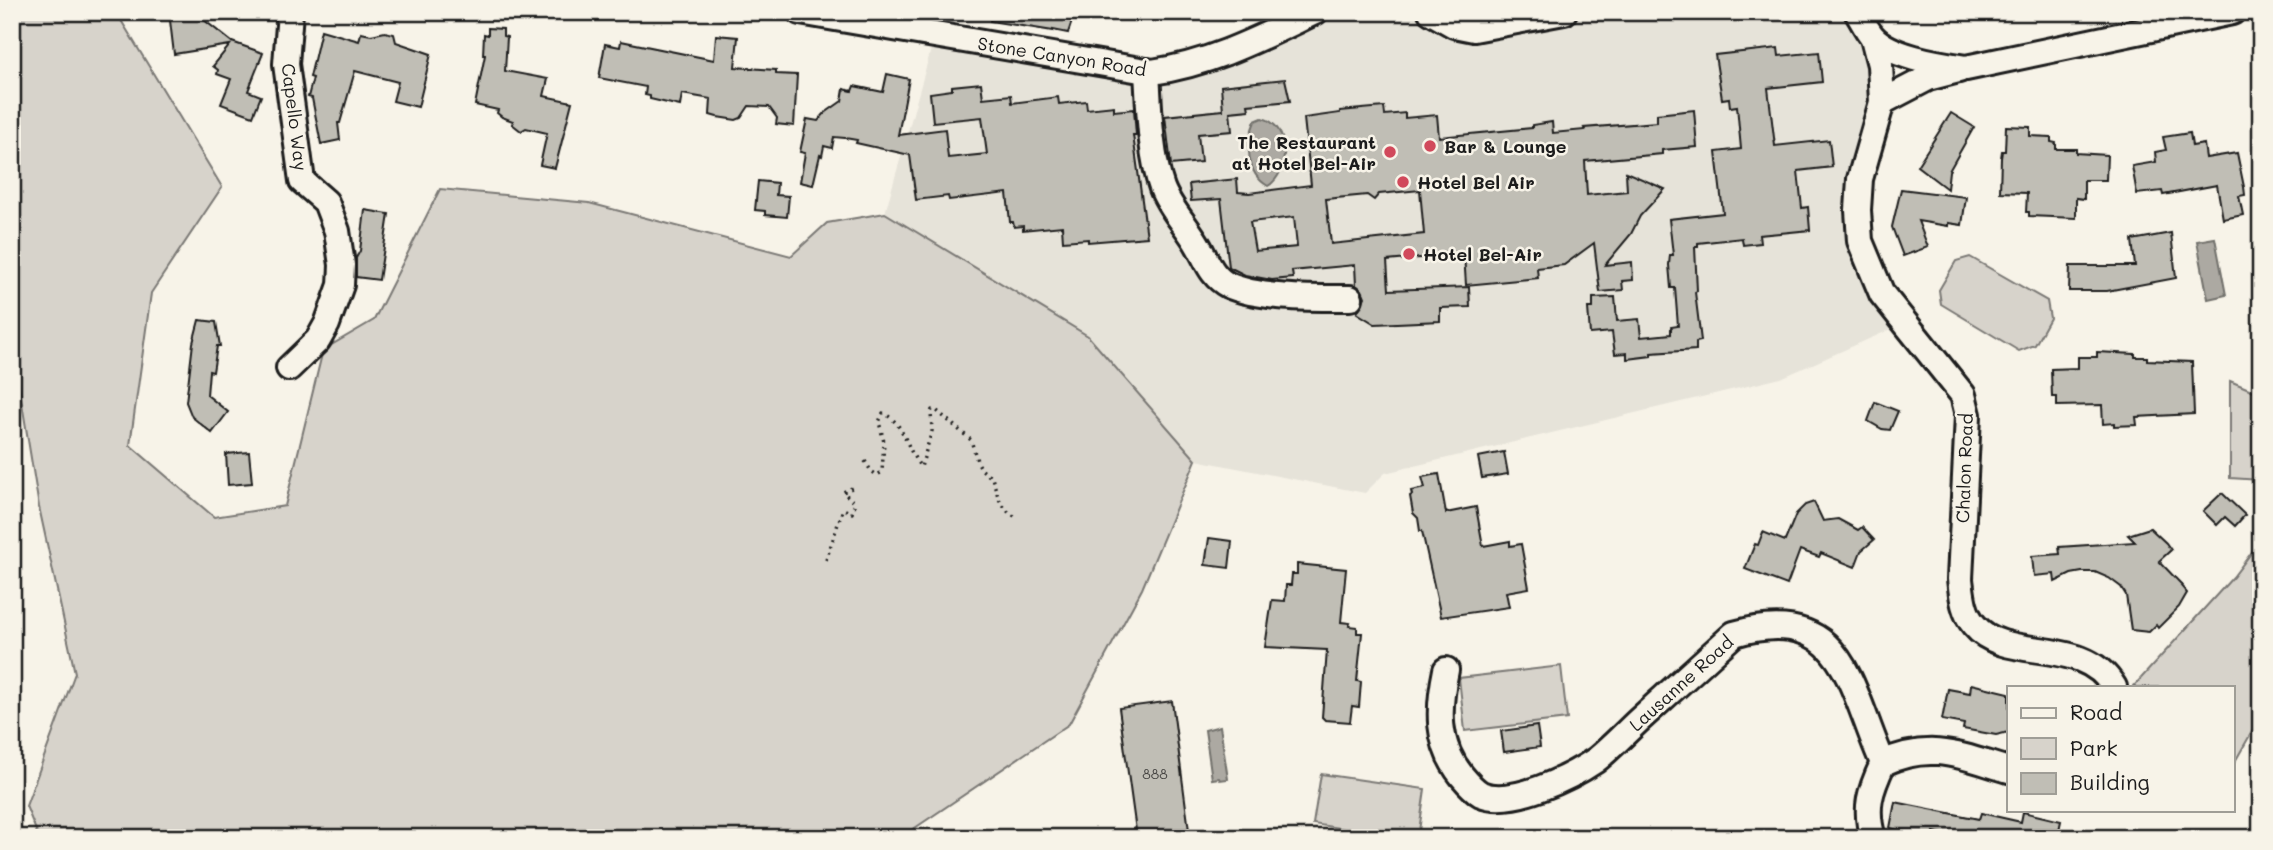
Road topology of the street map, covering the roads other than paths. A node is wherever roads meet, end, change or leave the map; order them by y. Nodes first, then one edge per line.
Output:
1 (290, 12) edge
2 (800, 12) edge
3 (1315, 12) edge
4 (1431, 12) edge
5 (1563, 12) edge
6 (1857, 12) edge
7 (2232, 12) edge
8 (1873, 38) junction
9 (1966, 68) junction
10 (1147, 71) junction
11 (1882, 102) junction
12 (1350, 298) dead end
13 (289, 368) dead end
14 (1446, 670) dead end
15 (2113, 686) edge
16 (1883, 764) junction
17 (2007, 769) edge
18 (1873, 838) edge

1 - 13 street, Capello Way
2 - 10 street, Stone Canyon Road
3 - 10 street, Stone Canyon Road
4 - 5 street
6 - 8 street
7 - 9 street
8 - 9 street
8 - 11 street, Chalon Road
9 - 11 street
10 - 12 street
11 - 15 street, Chalon Road
14 - 16 street, Lausanne Road
16 - 17 street
16 - 18 street

